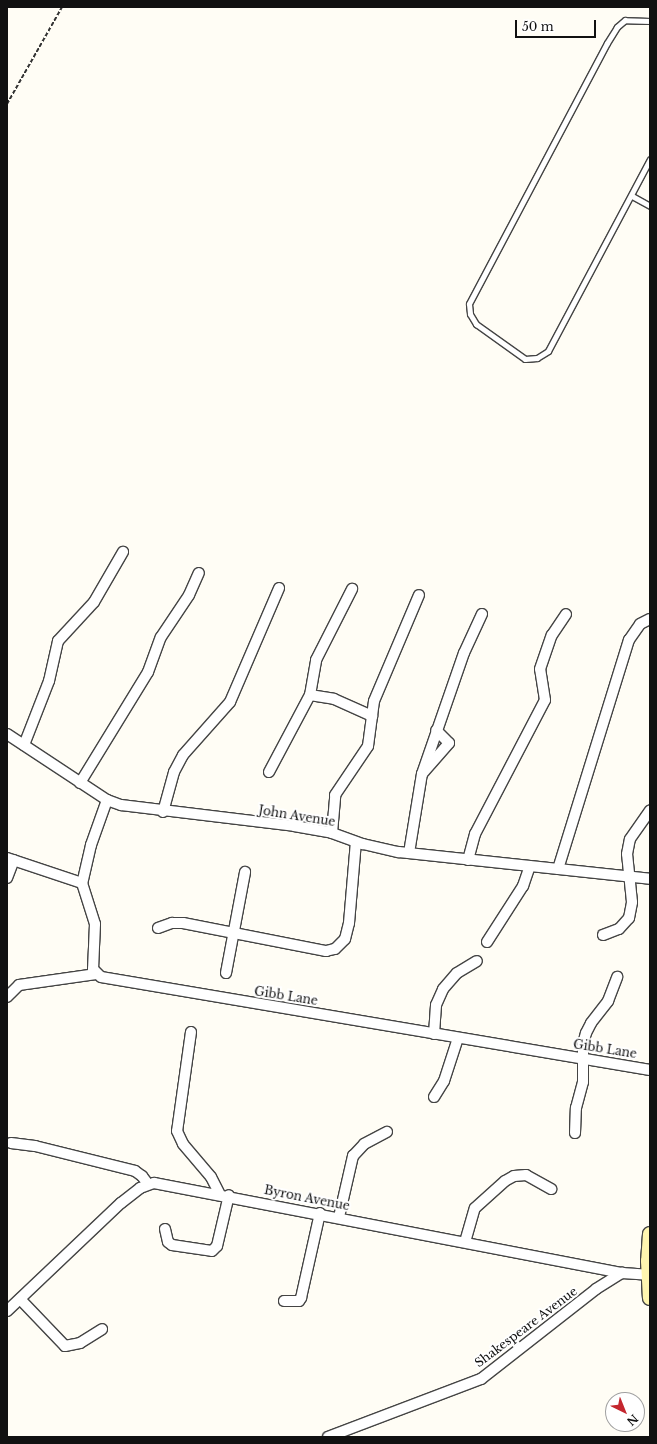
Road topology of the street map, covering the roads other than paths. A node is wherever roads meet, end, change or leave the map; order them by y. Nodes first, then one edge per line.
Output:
1 (650, 21) edge
2 (650, 159) edge
3 (632, 196) junction
4 (650, 206) edge
5 (123, 552) dead end
6 (199, 573) dead end
7 (279, 588) dead end
8 (352, 589) dead end
9 (419, 595) dead end
10 (482, 614) dead end
11 (566, 614) dead end
12 (650, 619) edge
13 (310, 695) junction
14 (372, 716) junction
15 (436, 730) junction
16 (7, 734) edge
17 (24, 745) junction
18 (269, 772) dead end
19 (422, 774) junction
20 (80, 783) junction
21 (107, 800) junction
22 (650, 810) edge
23 (163, 812) junction
24 (332, 833) junction
25 (356, 842) junction
26 (408, 853) junction
27 (10, 859) edge
28 (468, 860) junction
29 (530, 866) junction
30 (558, 869) junction
31 (245, 872) dead end
32 (628, 877) junction
33 (7, 878) edge
34 (650, 879) edge
35 (82, 883) junction
36 (158, 928) dead end
37 (233, 932) junction
38 (603, 935) dead end
39 (487, 942) dead end
40 (477, 961) dead end
41 (96, 974) junction
42 (226, 974) dead end
43 (618, 977) dead end
44 (7, 997) edge
45 (191, 1032) dead end
46 (434, 1034) junction
47 (458, 1038) junction
48 (583, 1059) junction
49 (650, 1070) edge
50 (434, 1097) dead end
51 (387, 1132) dead end
52 (575, 1133) dead end
53 (11, 1143) dead end
54 (148, 1184) junction
55 (551, 1189) dead end
56 (224, 1194) junction
57 (320, 1213) junction
58 (340, 1217) junction
59 (165, 1229) dead end
60 (650, 1234) edge
61 (465, 1242) junction
62 (622, 1273) junction
63 (648, 1275) junction
64 (650, 1298) edge
65 (20, 1299) junction
66 (284, 1301) dead end
67 (7, 1311) edge
68 (102, 1329) dead end
69 (328, 1437) edge

1 - 3 lane
2 - 3 lane
3 - 4 lane
5 - 17 street
6 - 20 street
7 - 23 street
8 - 13 street
9 - 14 street
10 - 15 street
11 - 28 street
12 - 30 street
13 - 14 street
13 - 18 street
14 - 24 street
15 - 19 street
15 - 19 street
16 - 17 street, John Avenue
17 - 20 street, John Avenue
19 - 26 street
20 - 21 street, John Avenue
21 - 23 street, John Avenue
21 - 35 street
22 - 32 street
23 - 24 street, John Avenue
24 - 25 street, John Avenue
25 - 26 street, John Avenue
25 - 37 street
26 - 28 street, John Avenue
27 - 33 street
27 - 35 street
28 - 29 street, John Avenue
29 - 30 street, John Avenue
29 - 39 street
30 - 32 street, John Avenue
31 - 37 street
32 - 34 street, John Avenue
32 - 38 street
35 - 41 street
36 - 37 street
37 - 42 street
40 - 46 street
41 - 44 street
41 - 46 street, Gibb Lane
43 - 48 street
45 - 56 street
46 - 47 street, Gibb Lane
47 - 48 street, Gibb Lane
47 - 50 street
48 - 49 street, Gibb Lane
48 - 52 street
51 - 58 street
53 - 54 street
54 - 56 street, Byron Avenue
54 - 65 street
55 - 61 street
56 - 57 street, Byron Avenue
56 - 59 street
57 - 58 street, Byron Avenue
57 - 66 street
58 - 61 street, Byron Avenue
60 - 63 main road
61 - 62 street, Byron Avenue
62 - 63 street, Byron Avenue
62 - 69 street, Shakespeare Avenue
63 - 64 main road
65 - 67 street
65 - 68 street

